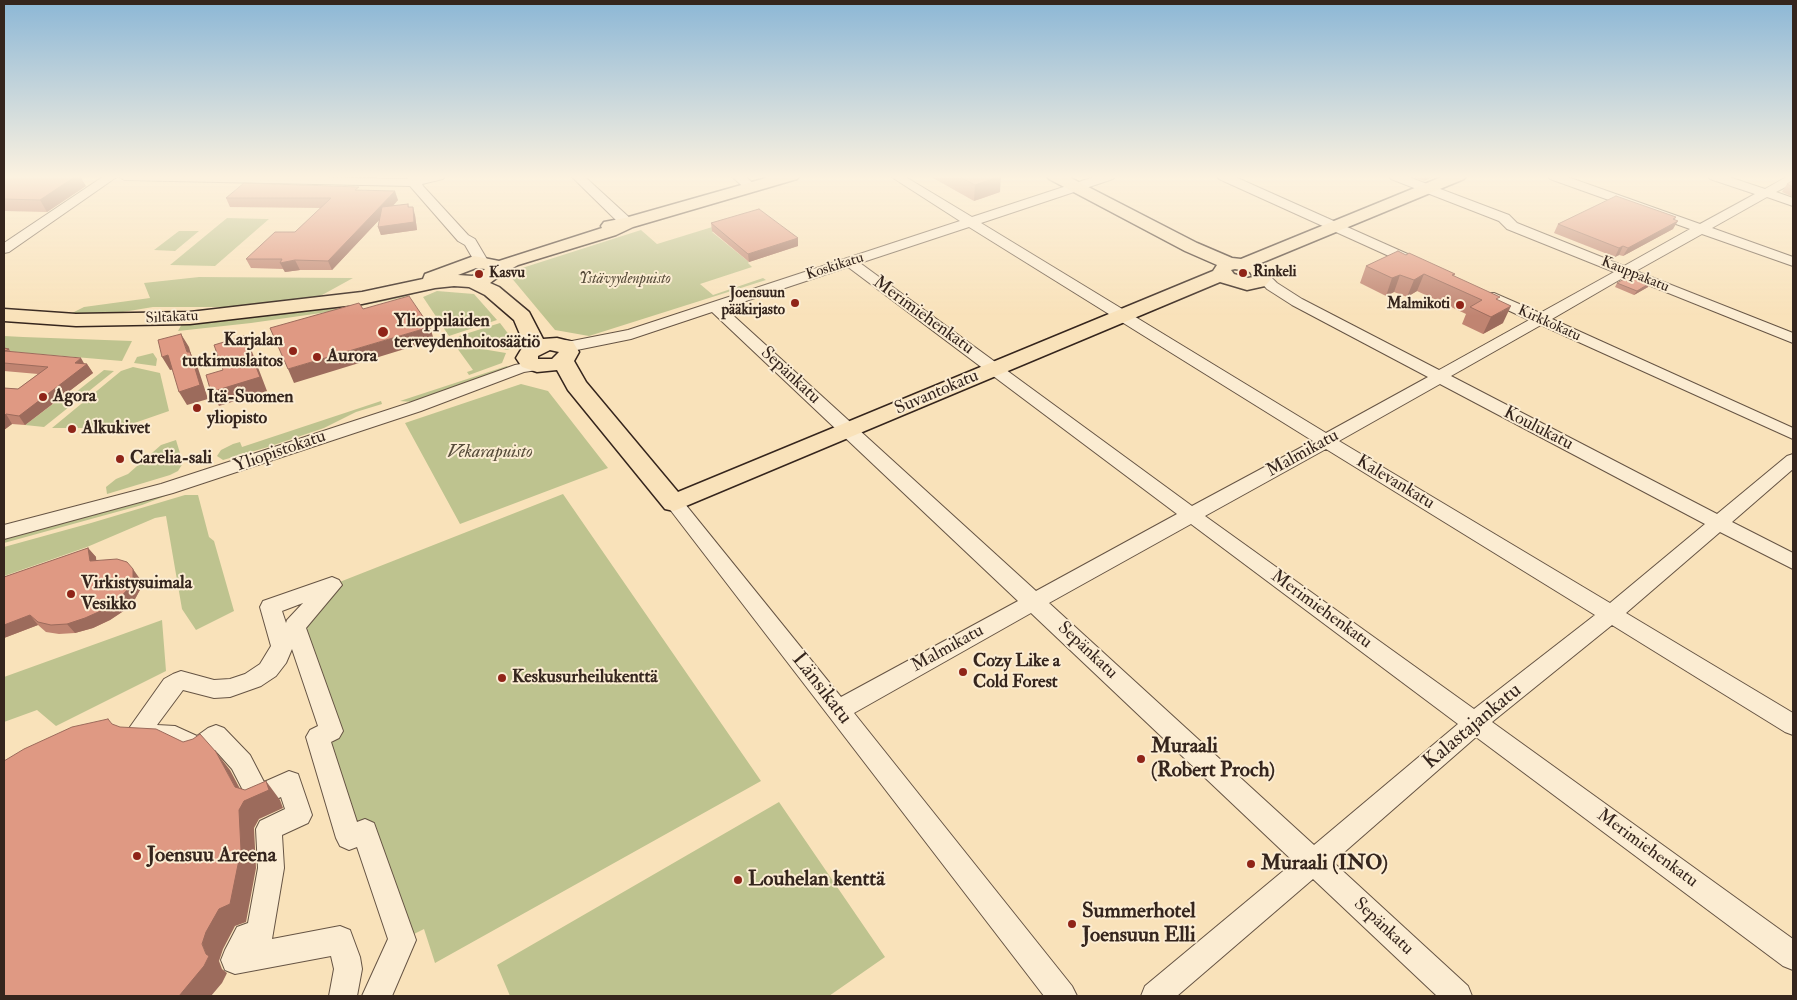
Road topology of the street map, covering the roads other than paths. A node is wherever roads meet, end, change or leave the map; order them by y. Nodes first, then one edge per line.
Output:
1 (43, 223) edge
2 (450, 223) edge
3 (627, 223) edge
4 (969, 223) edge
5 (972, 223) edge
6 (1144, 223) edge
7 (1327, 223) edge
8 (1347, 223) edge
9 (1509, 223) edge
10 (1683, 223) edge
11 (1711, 223) edge
12 (1337, 227) junction
13 (1700, 229) junction
14 (4, 249) edge
15 (850, 262) junction
16 (1793, 262) edge
17 (1426, 268) edge
18 (475, 271) junction
19 (1626, 271) junction
20 (1241, 273) junction
21 (1478, 291) edge
22 (715, 307) junction
23 (4, 315) edge
24 (1122, 315) junction
25 (1539, 319) junction
26 (1793, 338) edge
27 (548, 355) junction
28 (995, 369) junction
29 (1438, 377) junction
30 (848, 430) junction
31 (1793, 434) edge
32 (1326, 441) junction
33 (1793, 460) edge
34 (674, 503) junction
35 (1191, 515) junction
36 (1719, 523) junction
37 (4, 532) edge
38 (1793, 562) edge
39 (1035, 602) junction
40 (1610, 614) junction
41 (838, 710) junction
42 (1475, 722) junction
43 (1793, 725) edge
44 (1313, 863) junction
45 (1793, 956) edge
46 (342, 996) edge
47 (377, 996) edge
48 (1062, 996) edge
49 (1155, 996) edge
50 (1458, 996) edge

1 - 14 street
2 - 18 street
3 - 18 main road, Siltakatu
4 - 15 street, Koskikatu
5 - 24 street, Kalevankatu
6 - 20 main road, Koulukatu
7 - 12 street
8 - 12 main road
9 - 19 street, Kauppakatu
10 - 13 street
11 - 13 street, Malmikatu
12 - 17 street
12 - 20 main road
13 - 16 street
13 - 19 street, Malmikatu
15 - 22 street, Koskikatu
15 - 28 street, Merimiehenkatu
18 - 23 main road, Siltakatu
18 - 27 main road
19 - 25 street, Malmikatu
19 - 26 street, Kauppakatu
20 - 24 main road, Suvantokatu
20 - 29 street, Koulukatu
21 - 25 street, Kirkkokatu
22 - 27 street, Koskikatu
22 - 30 street, Sepänkatu
24 - 28 main road, Suvantokatu
24 - 32 street, Kalevankatu
25 - 29 street, Malmikatu
25 - 31 street, Kirkkokatu
27 - 34 main road, Länsikatu
27 - 37 street, Yliopistokatu
28 - 30 main road, Suvantokatu
28 - 35 street, Merimiehenkatu
29 - 32 street, Malmikatu
29 - 36 street, Koulukatu
30 - 34 main road, Suvantokatu
30 - 39 street, Sepänkatu
32 - 35 street, Malmikatu
32 - 40 street, Kalevankatu
33 - 36 street, Kalastajankatu
34 - 41 street, Länsikatu
35 - 39 street, Malmikatu
35 - 42 street, Merimiehenkatu
36 - 38 street, Koulukatu
36 - 40 street, Kalastajankatu
39 - 41 street, Malmikatu
39 - 44 street, Sepänkatu
40 - 42 street, Kalastajankatu
40 - 43 street, Kalevankatu
41 - 48 street, Länsikatu
42 - 44 street, Kalastajankatu
42 - 45 street, Merimiehenkatu
44 - 49 street, Kalastajankatu
44 - 50 street, Sepänkatu
46 - 47 street

